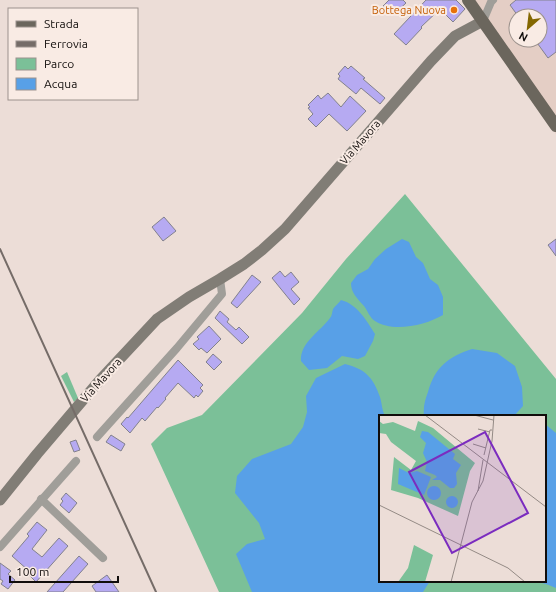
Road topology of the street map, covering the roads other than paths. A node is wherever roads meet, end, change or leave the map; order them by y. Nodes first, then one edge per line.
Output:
1 (468, 0) edge
2 (493, 0) edge
3 (483, 21) junction
4 (556, 126) edge
5 (220, 279) junction
6 (97, 438) dead end
7 (76, 461) dead end
8 (0, 500) edge
9 (41, 500) junction
10 (0, 547) edge
11 (104, 558) dead end

1 - 3 main road
2 - 3 street
3 - 4 main road
3 - 5 street, Via Mavora
5 - 6 street
5 - 8 street, Via Mavora
7 - 9 street
9 - 10 street
9 - 11 street

